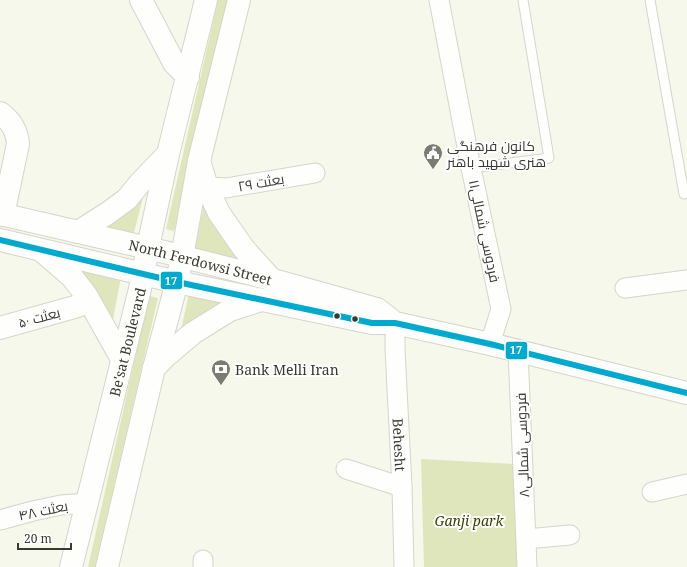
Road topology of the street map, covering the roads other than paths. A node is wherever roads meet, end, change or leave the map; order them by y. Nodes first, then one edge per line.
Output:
1 (141, 0) edge
2 (206, 0) edge
3 (239, 0) edge
4 (439, 0) edge
5 (523, 0) edge
6 (650, 0) edge
7 (186, 83) junction
8 (216, 95) junction
9 (0, 112) edge
10 (168, 154) junction
11 (200, 162) junction
12 (471, 168) junction
13 (315, 173) dead end
14 (207, 187) junction
15 (684, 194) dead end
16 (2, 215) edge
17 (78, 232) junction
18 (0, 240) edge
19 (148, 248) junction
20 (40, 249) junction
21 (182, 257) junction
22 (143, 273) junction
23 (272, 280) junction
24 (687, 280) edge
25 (177, 282) junction
26 (626, 288) dead end
27 (263, 300) junction
28 (78, 306) dead end
29 (395, 323) junction
30 (0, 328) edge
31 (490, 344) junction
32 (518, 351) junction
33 (122, 359) junction
34 (154, 368) junction
35 (687, 393) edge
36 (346, 469) dead end
37 (687, 484) edge
38 (402, 487) junction
39 (652, 492) dead end
40 (87, 503) junction
41 (0, 520) edge
42 (570, 535) dead end
43 (526, 538) junction
44 (71, 567) edge
45 (107, 567) edge
46 (404, 567) edge
47 (527, 567) edge

1 - 7 main road
2 - 7 main road, Be'sat Boulevard
3 - 8 main road
4 - 12 street, فردوسی شمالی۱۱
5 - 12 lane
6 - 15 lane
7 - 8 main road
7 - 10 main road, Be'sat Boulevard
8 - 11 main road
9 - 16 main road
10 - 17 main road
10 - 19 main road, Be'sat Boulevard
11 - 14 main road
11 - 21 main road
12 - 31 street, فردوسی شمالی۱۱
13 - 14 street, بعثت ۲۹
14 - 23 main road
16 - 17 main road, North Ferdowsi Street
17 - 19 main road, North Ferdowsi Street
18 - 20 main road, North Ferdowsi Street
19 - 21 main road, North Ferdowsi Street
19 - 22 main road, Be'sat Boulevard
20 - 22 main road, North Ferdowsi Street
20 - 33 main road
21 - 23 main road, North Ferdowsi Street
21 - 25 main road
22 - 25 main road, North Ferdowsi Street
22 - 33 main road, Be'sat Boulevard
23 - 29 main road, North Ferdowsi Street
24 - 26 street
25 - 27 main road, North Ferdowsi Street
25 - 34 main road
27 - 29 main road, North Ferdowsi Street
27 - 34 main road
28 - 30 main road, بعثت ۵۰
29 - 31 main road, North Ferdowsi Street
29 - 38 street, Behesht
31 - 32 main road, North Ferdowsi Street
32 - 35 main road, North Ferdowsi Street
32 - 43 street, فردوسی شمالی۸
33 - 40 main road, Be'sat Boulevard
34 - 45 main road
36 - 38 street
37 - 39 street
38 - 46 street, Behesht
40 - 41 street, بعثت ۴۸
40 - 44 main road, Be'sat Boulevard
42 - 43 street
43 - 47 street, فردوسی شمالی۸

